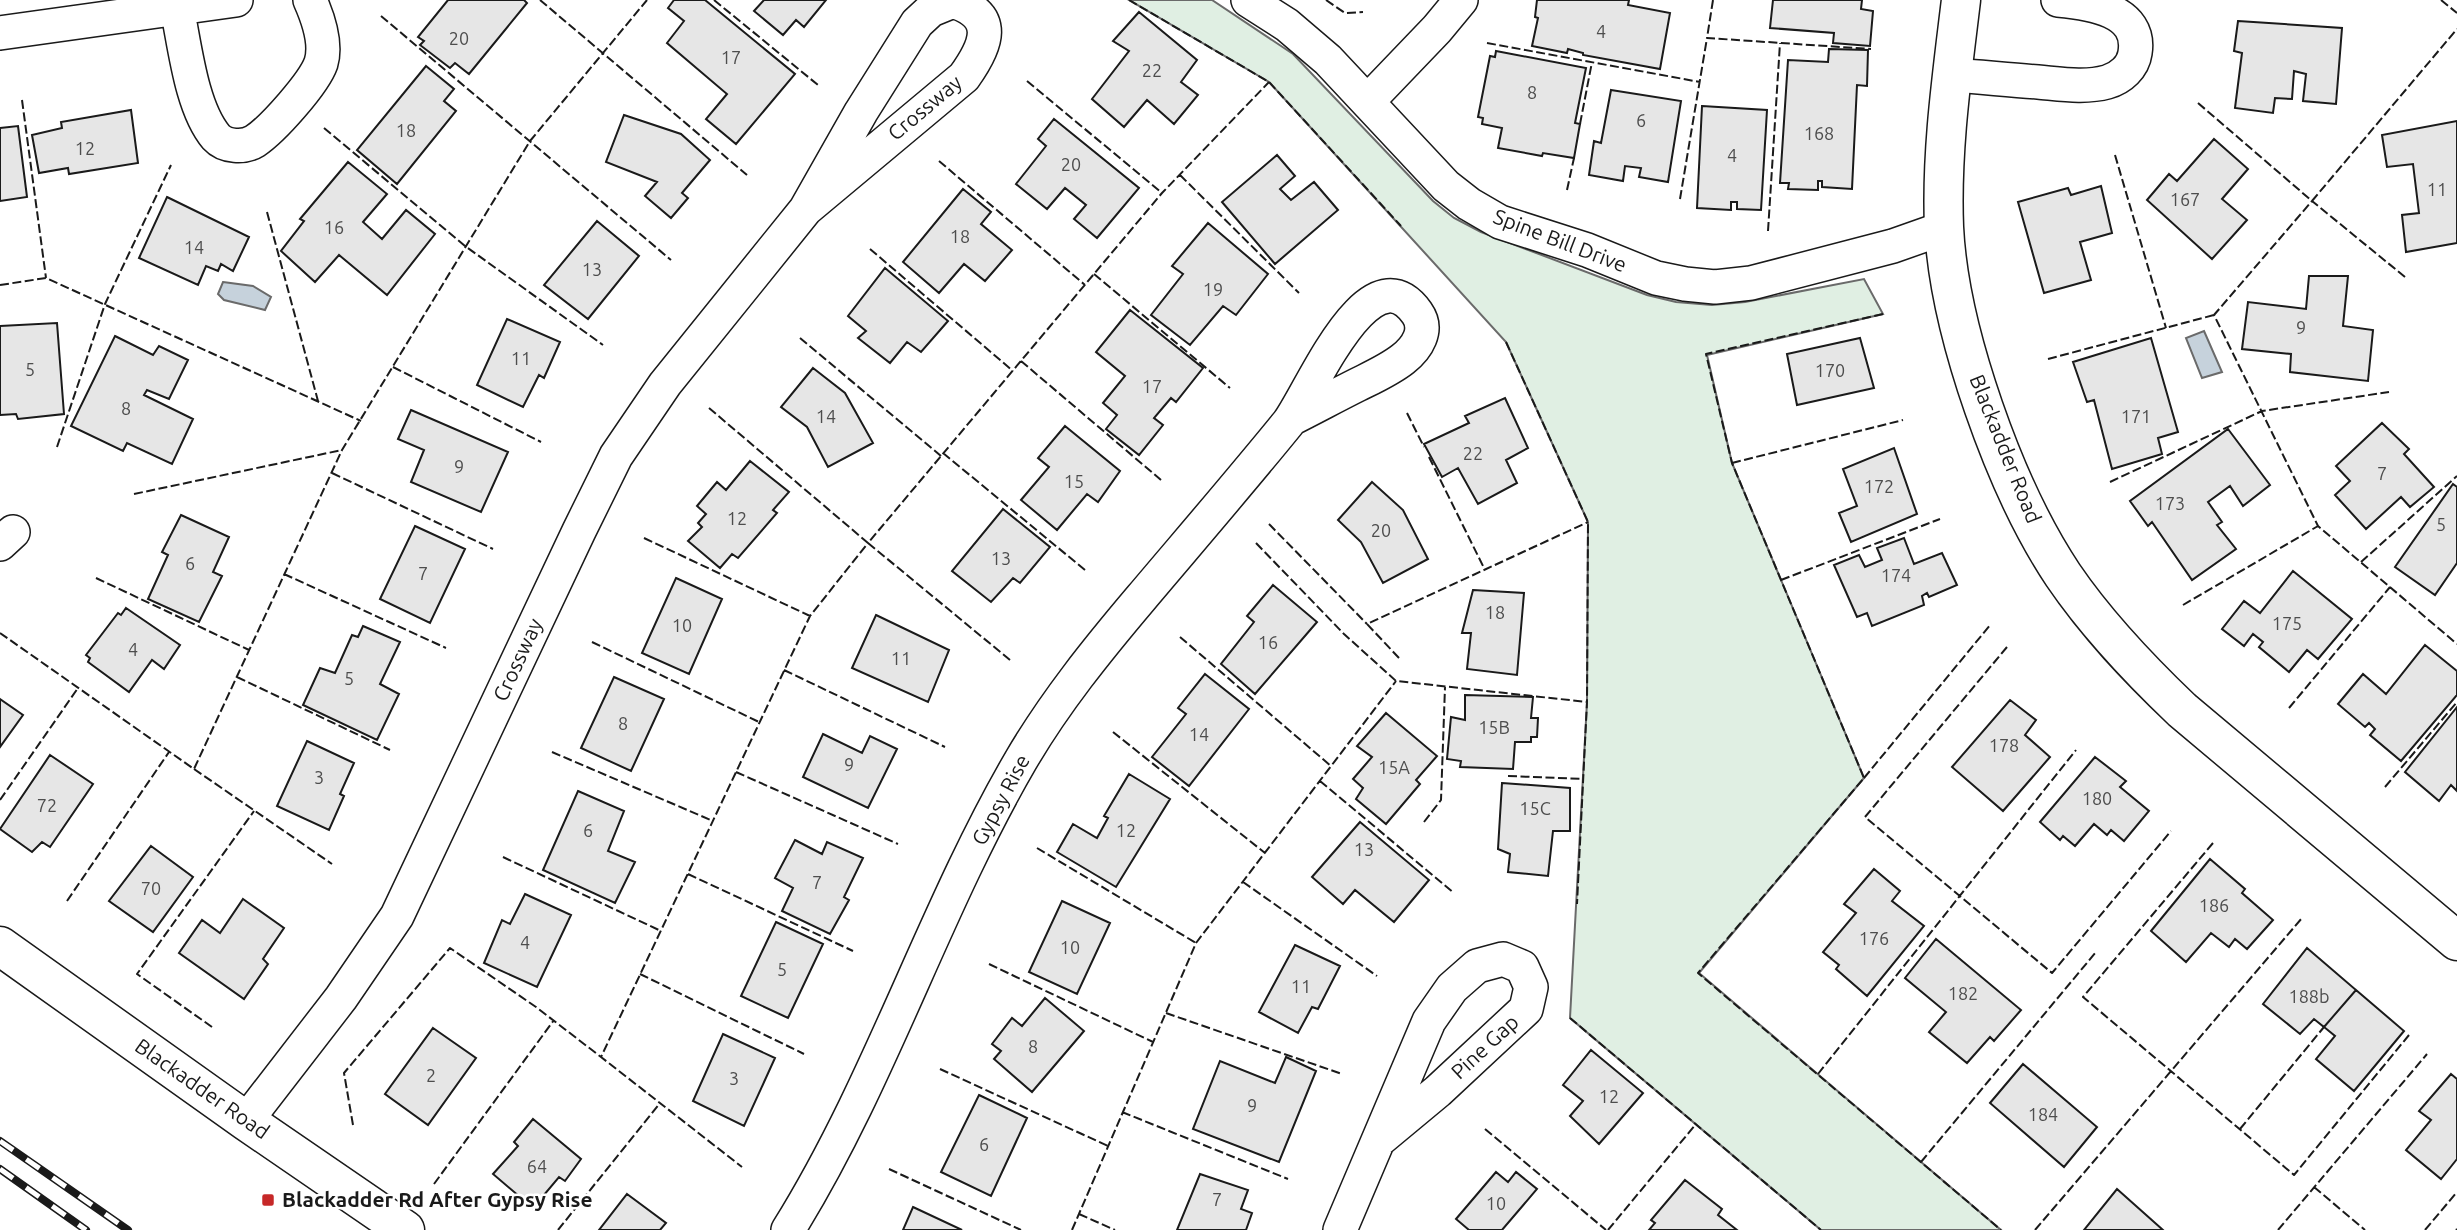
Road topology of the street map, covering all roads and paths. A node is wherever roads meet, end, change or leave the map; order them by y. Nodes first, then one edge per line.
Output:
1 (236, 0) edge
2 (310, 0) edge
3 (1248, 0) edge
4 (1461, 0) edge
5 (1961, 0) edge
6 (2059, 0) edge
7 (177, 8) junction
8 (0, 33) edge
9 (1952, 75) junction
10 (1368, 101) junction
11 (806, 209) junction
12 (1944, 228) junction
13 (1291, 419) dead end
14 (2457, 941) edge
15 (0, 946) edge
16 (246, 1121) junction
17 (1379, 1140) junction
18 (405, 1230) edge
19 (788, 1230) edge
20 (1340, 1230) edge

1 - 7 street
2 - 7 street
3 - 10 street, Spine Bill Drive
4 - 10 street
5 - 9 street, Blackadder Road
6 - 9 street
7 - 8 street
9 - 12 street, Blackadder Road
10 - 12 street, Spine Bill Drive
11 - 11 street, Crossway
11 - 16 street, Crossway
12 - 14 street, Blackadder Road
13 - 19 street, Gypsy Rise
15 - 16 street, Blackadder Road
16 - 18 street, Blackadder Road
17 - 17 street, Pine Gap
17 - 20 street, Pine Gap

